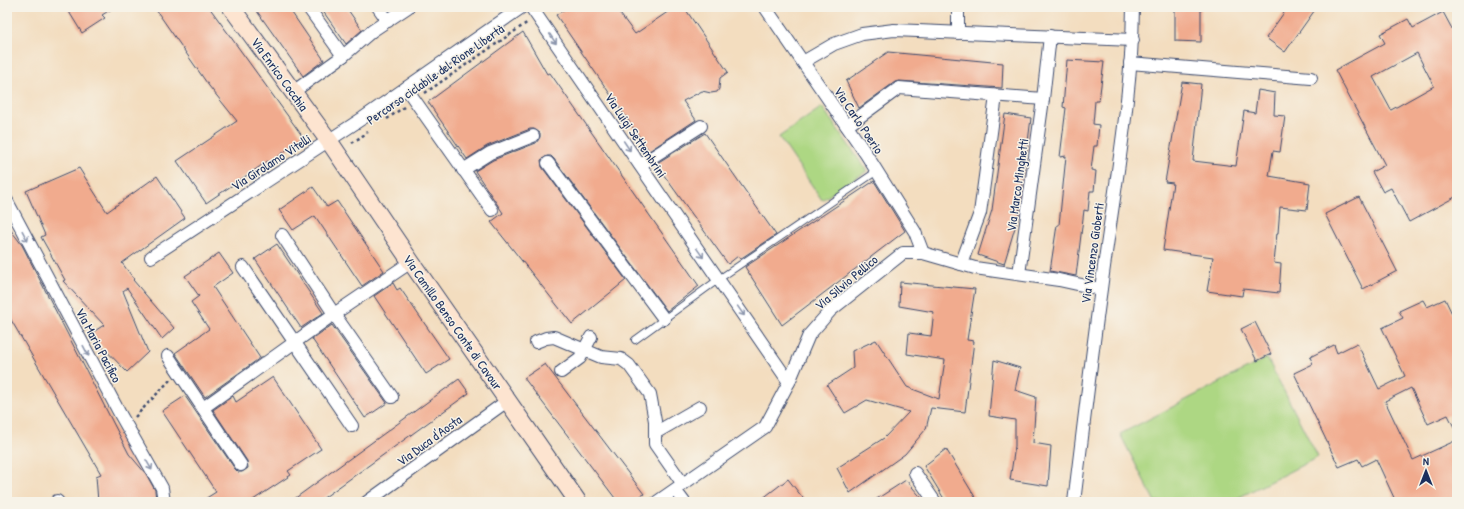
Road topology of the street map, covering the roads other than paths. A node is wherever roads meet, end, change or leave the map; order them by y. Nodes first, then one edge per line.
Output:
1 (231, 7) edge
2 (308, 7) edge
3 (378, 7) edge
4 (408, 7) edge
5 (522, 7) edge
6 (765, 7) edge
7 (958, 7) edge
8 (1133, 7) edge
9 (534, 11) edge
10 (388, 21) junction
11 (958, 32) junction
12 (1050, 36) junction
13 (1133, 40) junction
14 (343, 56) junction
15 (803, 62) junction
16 (1130, 63) junction
17 (1311, 78) dead end
18 (406, 88) junction
19 (293, 92) junction
20 (996, 96) junction
21 (1043, 99) junction
22 (701, 126) dead end
23 (847, 126) junction
24 (533, 136) dead end
25 (329, 141) junction
26 (548, 163) dead end
27 (640, 165) junction
28 (463, 170) junction
29 (877, 171) junction
30 (7, 201) edge
31 (492, 210) dead end
32 (282, 235) dead end
33 (923, 253) junction
34 (151, 257) dead end
35 (411, 262) junction
36 (961, 264) junction
37 (243, 267) dead end
38 (1019, 274) junction
39 (719, 279) junction
40 (1100, 289) junction
41 (334, 314) junction
42 (664, 319) junction
43 (590, 337) dead end
44 (635, 340) dead end
45 (295, 342) junction
46 (536, 342) dead end
47 (583, 350) junction
48 (168, 356) dead end
49 (561, 372) dead end
50 (789, 382) junction
51 (392, 397) dead end
52 (507, 401) junction
53 (700, 407) dead end
54 (203, 408) junction
55 (352, 426) dead end
56 (655, 433) junction
57 (241, 465) dead end
58 (914, 473) dead end
59 (679, 487) junction
60 (164, 502) edge
61 (367, 502) edge
62 (578, 502) edge
63 (658, 502) edge
64 (684, 502) edge
65 (935, 502) edge
66 (1074, 502) edge

1 - 19 main road, Via Enrico Cocchia
2 - 14 street
3 - 10 street
4 - 10 street
5 - 18 street, Via Girolamo Vitelli
6 - 15 street, Via Carlo Poerio
7 - 11 street
8 - 13 street, Via Vincenzo Gioberti
9 -> 27 street, Via Luigi Settembrini
10 - 14 street
11 - 12 street
11 - 15 street
12 - 13 street
12 - 21 street, Via Marco Minghetti
13 - 16 street, Via Vincenzo Gioberti
14 - 19 street
15 - 23 street, Via Carlo Poerio
16 - 17 street
16 - 40 street, Via Vincenzo Gioberti
18 - 25 street, Via Girolamo Vitelli
18 - 28 street
19 - 25 main road, Via Enrico Cocchia
20 - 21 street
20 - 23 street
20 - 36 street
21 - 38 street, Via Marco Minghetti
22 - 27 street
23 - 29 street, Via Carlo Poerio
24 - 28 street
25 - 34 street, Via Girolamo Vitelli
25 - 35 main road, Via Camillo Benso Conte di Cavour
26 - 42 street
27 -> 39 street, Via Luigi Settembrini
28 - 31 street
29 - 33 street, Via Carlo Poerio
29 - 39 lane
30 -> 60 street, Via Maria Pacifico
32 - 41 street
33 - 36 street, Via Silvio Pellico
33 - 50 street, Via Silvio Pellico
35 - 41 street
35 - 52 main road, Via Camillo Benso Conte di Cavour
36 - 38 street, Via Silvio Pellico
37 - 45 street
38 - 40 street, Via Silvio Pellico
39 - 42 lane
39 -> 50 street, Via Luigi Settembrini
40 - 66 street, Via Vincenzo Gioberti
41 - 45 street
41 - 51 street
42 - 44 lane
43 - 47 street
45 - 54 street
45 - 55 street
46 - 47 street
47 - 49 street
47 - 56 street
48 - 54 street
50 - 59 street, Via Silvio Pellico
52 - 61 street, Via Duca d'Aosta
52 - 62 main road, Via Camillo Benso Conte di Cavour
53 - 56 street
54 - 57 street
56 - 59 street
58 - 65 street
59 - 63 street, Via Silvio Pellico
59 - 64 street

